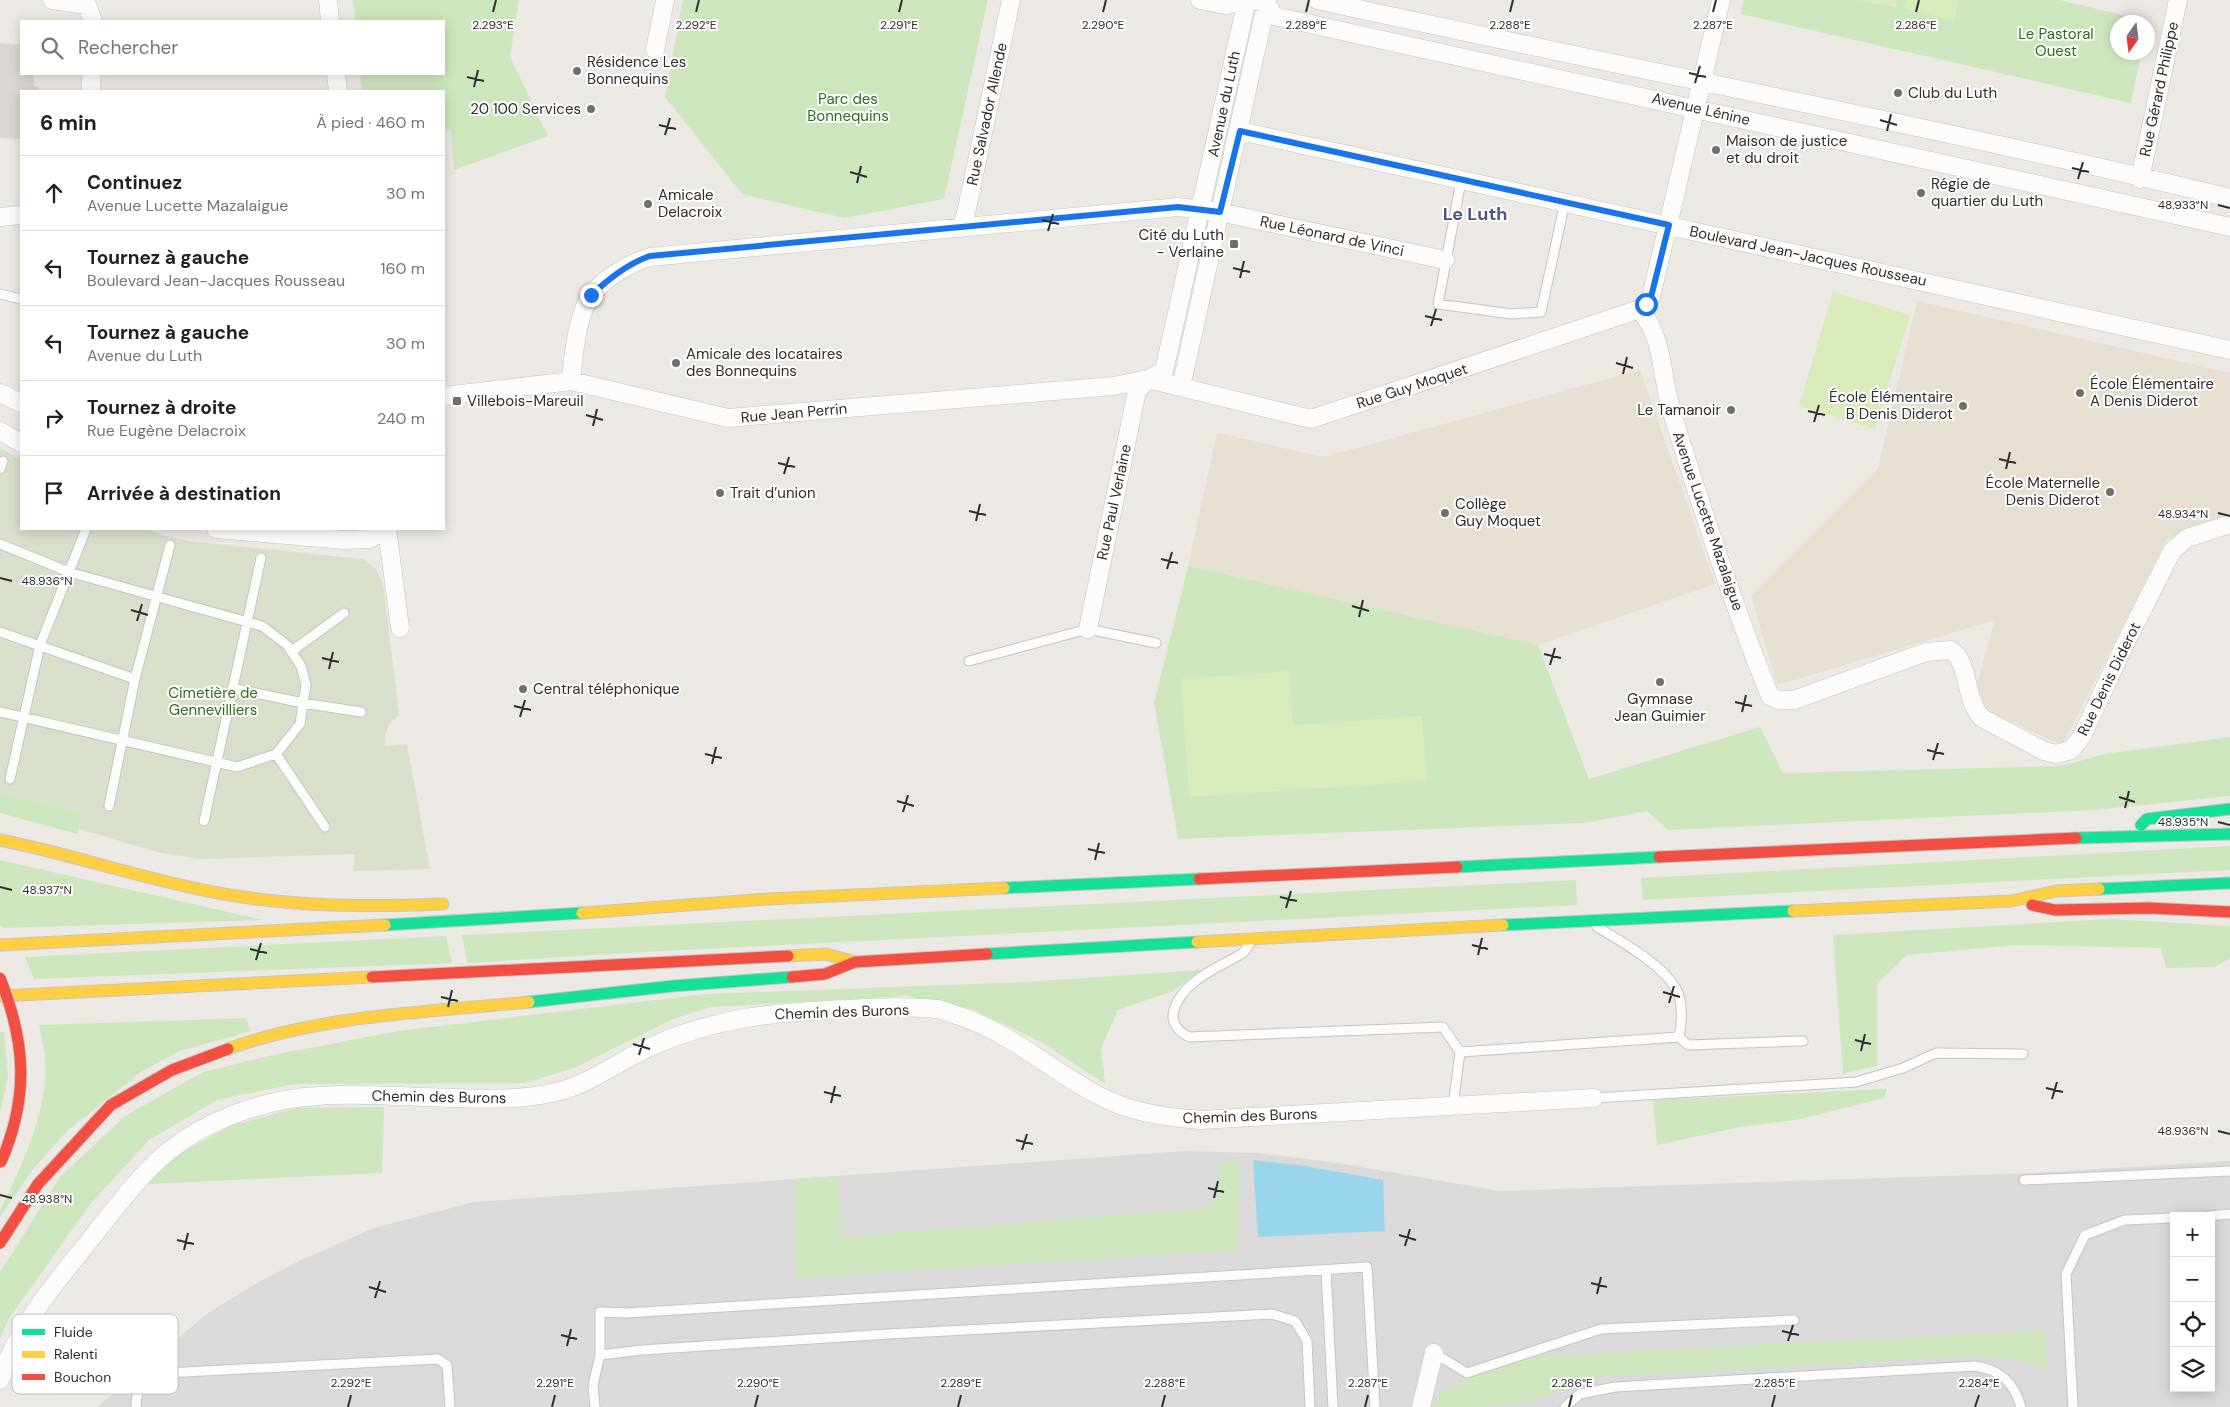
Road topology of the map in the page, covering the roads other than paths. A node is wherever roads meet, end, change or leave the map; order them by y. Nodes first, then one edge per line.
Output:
1 (52, 0) edge
2 (328, 0) edge
3 (665, 0) edge
4 (1011, 0) edge
5 (1200, 0) edge
6 (1317, 0) edge
7 (1721, 0) edge
8 (2178, 0) edge
9 (1258, 1) edge
10 (93, 20) edge
11 (330, 20) edge
12 (655, 50) dead end
13 (91, 75) edge
14 (336, 75) edge
15 (1702, 81) junction
16 (91, 90) edge
17 (338, 90) edge
18 (1696, 108) junction
19 (1240, 131) junction
20 (2140, 179) junction
21 (1461, 181) junction
22 (2230, 198) edge
23 (1565, 202) junction
24 (1202, 208) junction
25 (1220, 212) junction
26 (20, 215) edge
27 (0, 217) edge
28 (1669, 225) junction
29 (2230, 227) edge
30 (961, 228) junction
31 (1445, 260) junction
32 (0, 294) edge
33 (20, 299) edge
34 (1640, 309) junction
35 (2230, 350) edge
36 (1148, 379) junction
37 (571, 381) junction
38 (1181, 387) junction
39 (0, 393) edge
40 (445, 396) edge
41 (20, 403) edge
42 (0, 431) edge
43 (20, 442) edge
44 (2230, 524) edge
45 (86, 530) edge
46 (228, 530) edge
47 (385, 530) edge
48 (387, 530) edge
49 (0, 544) edge
50 (170, 545) dead end
51 (261, 558) dead end
52 (69, 572) junction
53 (156, 597) junction
54 (344, 613) dead end
55 (247, 622) junction
56 (400, 628) dead end
57 (1088, 629) junction
58 (0, 632) edge
59 (1156, 643) dead end
60 (40, 646) junction
61 (292, 652) junction
62 (969, 661) dead end
63 (135, 679) junction
64 (232, 688) junction
65 (1770, 696) joint
66 (303, 703) junction
67 (0, 712) edge
68 (361, 712) dead end
69 (23, 717) junction
70 (124, 741) junction
71 (276, 754) junction
72 (216, 762) junction
73 (10, 779) dead end
74 (109, 806) dead end
75 (2230, 809) edge
76 (204, 821) dead end
77 (325, 827) dead end
78 (2230, 834) edge
79 (2132, 835) junction
80 (1, 840) edge
81 (2230, 883) edge
82 (2010, 901) junction
83 (452, 904) dead end
84 (478, 909) dead end
85 (2230, 912) edge
86 (493, 920) junction
87 (1586, 921) junction
88 (1254, 939) junction
89 (0, 945) edge
90 (855, 962) junction
91 (0, 978) edge
92 (0, 996) edge
93 (1679, 1037) junction
94 (1803, 1041) dead end
95 (1460, 1052) junction
96 (2022, 1054) dead end
97 (1594, 1098) joint
98 (1453, 1106) junction
99 (1, 1164) edge
100 (2230, 1171) edge
101 (2024, 1180) dead end
102 (2230, 1214) edge
103 (2215, 1215) edge
104 (2170, 1218) edge
105 (0, 1243) edge
106 (1326, 1270) junction
107 (33, 1314) edge
108 (1794, 1320) dead end
109 (12, 1349) edge
110 (1434, 1353) joint
111 (600, 1356) junction
112 (178, 1372) edge
113 (0, 1380) edge
114 (136, 1394) edge
115 (136, 1407) edge
116 (450, 1407) edge
117 (594, 1407) edge
118 (1310, 1407) edge
119 (1333, 1407) edge
120 (1374, 1407) edge
121 (1421, 1407) edge
122 (1565, 1407) edge
123 (2021, 1407) edge
124 (2073, 1407) edge

1 - 10 street
2 - 11 street
3 - 12 street
4 - 30 street, Rue Salvador Allende
5 - 9 street
6 - 15 street, Avenue Lénine
7 - 15 street
8 - 20 street, Rue Gérard Philippe
9 - 18 street, Avenue Lénine
9 - 19 street, Avenue du Luth
9 - 24 street, Avenue du Luth
13 - 16 street
14 - 17 street
15 - 18 street
15 - 20 street, Avenue Lénine
18 - 28 street
18 - 29 street, Avenue Lénine
19 - 21 street, Boulevard Jean-Jacques Rousseau
19 - 25 street, Avenue du Luth
20 - 22 street, Avenue Lénine
21 - 23 street, Boulevard Jean-Jacques Rousseau
21 - 31 lane
23 - 28 street, Boulevard Jean-Jacques Rousseau
23 - 31 lane
24 - 25 street, Rue Léonard de Vinci
24 - 30 street, Rue Léonard de Vinci
24 - 36 street, Rue Paul Verlaine
25 - 31 street, Rue Léonard de Vinci
25 - 38 street
26 - 27 street
28 - 34 street
28 - 35 street, Boulevard Jean-Jacques Rousseau
30 - 37 street, Rue Léonard de Vinci
32 - 33 lane
34 - 38 street, Rue Guy Moquet
34 - 65 street, Avenue Lucette Mazalaigue
36 - 37 street, Rue Jean Perrin
36 - 38 street
36 - 57 street, Rue Paul Verlaine
37 - 40 street, Rue Jean Perrin
39 - 41 street
42 - 43 street
44 - 65 street, Rue Denis Diderot
45 - 52 lane
46 - 47 street
48 - 56 street
49 - 52 lane
50 - 53 lane
51 - 55 lane
52 - 53 lane
52 - 60 lane
53 - 55 lane
53 - 63 lane
54 - 61 lane
55 - 61 lane
55 - 64 lane
57 - 59 lane
57 - 62 lane
58 - 60 lane
60 - 63 lane
60 - 69 lane
61 - 66 lane
63 - 70 lane
64 - 66 lane
64 - 72 lane
66 - 68 lane
66 - 71 lane
67 - 69 lane
69 - 70 lane
69 - 73 lane
70 - 72 lane
70 - 74 lane
71 - 72 lane
71 - 77 lane
72 - 76 lane
75 - 79 highway
78 - 79 highway
79 - 86 highway
80 - 83 highway
81 - 82 highway
82 - 85 highway
82 - 87 highway
84 - 86 highway
86 - 89 highway
87 - 88 highway
87 - 93 lane
88 - 90 highway
88 - 95 lane
90 - 92 highway
90 - 105 highway
91 - 99 highway, bridge
93 - 94 lane
93 - 95 lane
95 - 98 lane
96 - 97 lane
97 - 98 street, Chemin des Burons
98 - 107 street, Chemin des Burons
100 - 101 lane
102 - 103 lane
104 - 124 lane
106 - 111 lane
106 - 119 lane
106 - 120 lane
108 - 110 lane
109 - 113 street, Chemin des Burons
110 - 121 street
111 - 117 lane
111 - 118 lane
112 - 116 lane
114 - 115 lane
122 - 123 lane

